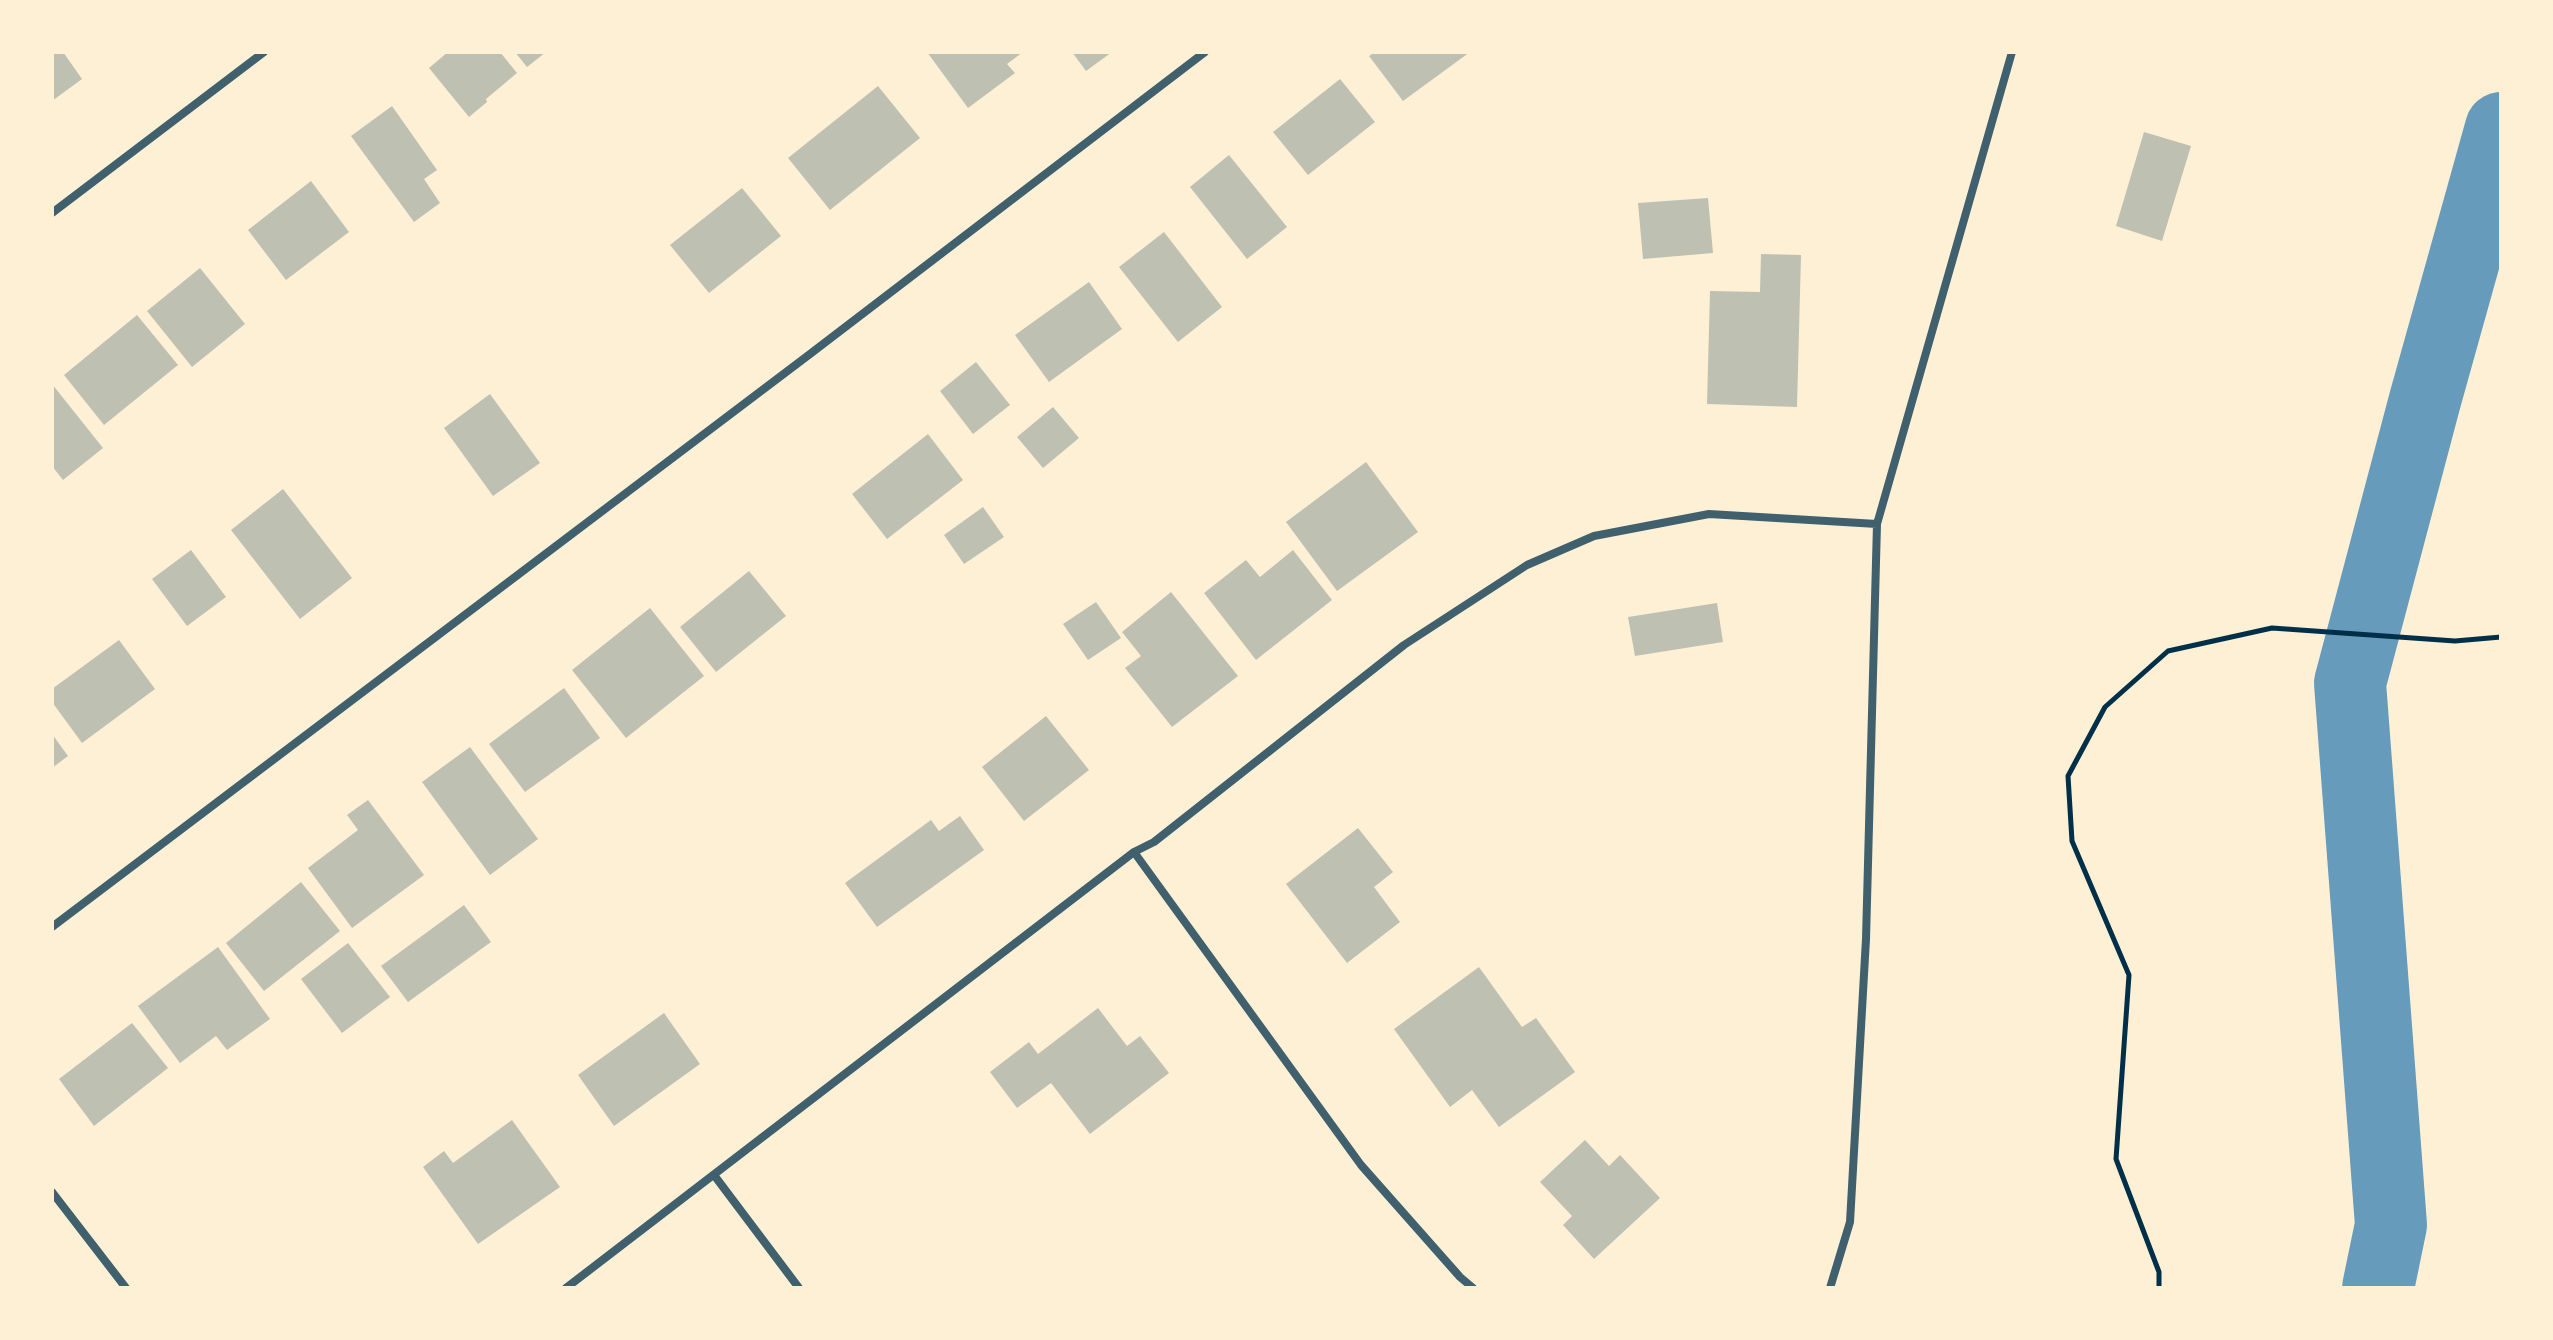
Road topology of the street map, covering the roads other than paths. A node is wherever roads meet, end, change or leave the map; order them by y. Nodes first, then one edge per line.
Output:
1 (264, 52) edge
2 (1205, 52) edge
3 (2012, 52) edge
4 (52, 213) edge
5 (1877, 524) junction
6 (1134, 852) junction
7 (52, 927) edge
8 (714, 1175) junction
9 (52, 1192) edge
10 (126, 1288) edge
11 (566, 1288) edge
12 (799, 1288) edge
13 (1473, 1288) edge
14 (1830, 1288) edge

1 - 4 street
2 - 7 street
3 - 5 street
5 - 6 street
5 - 14 street
6 - 8 street
6 - 13 street
8 - 11 street
8 - 12 street
9 - 10 street

